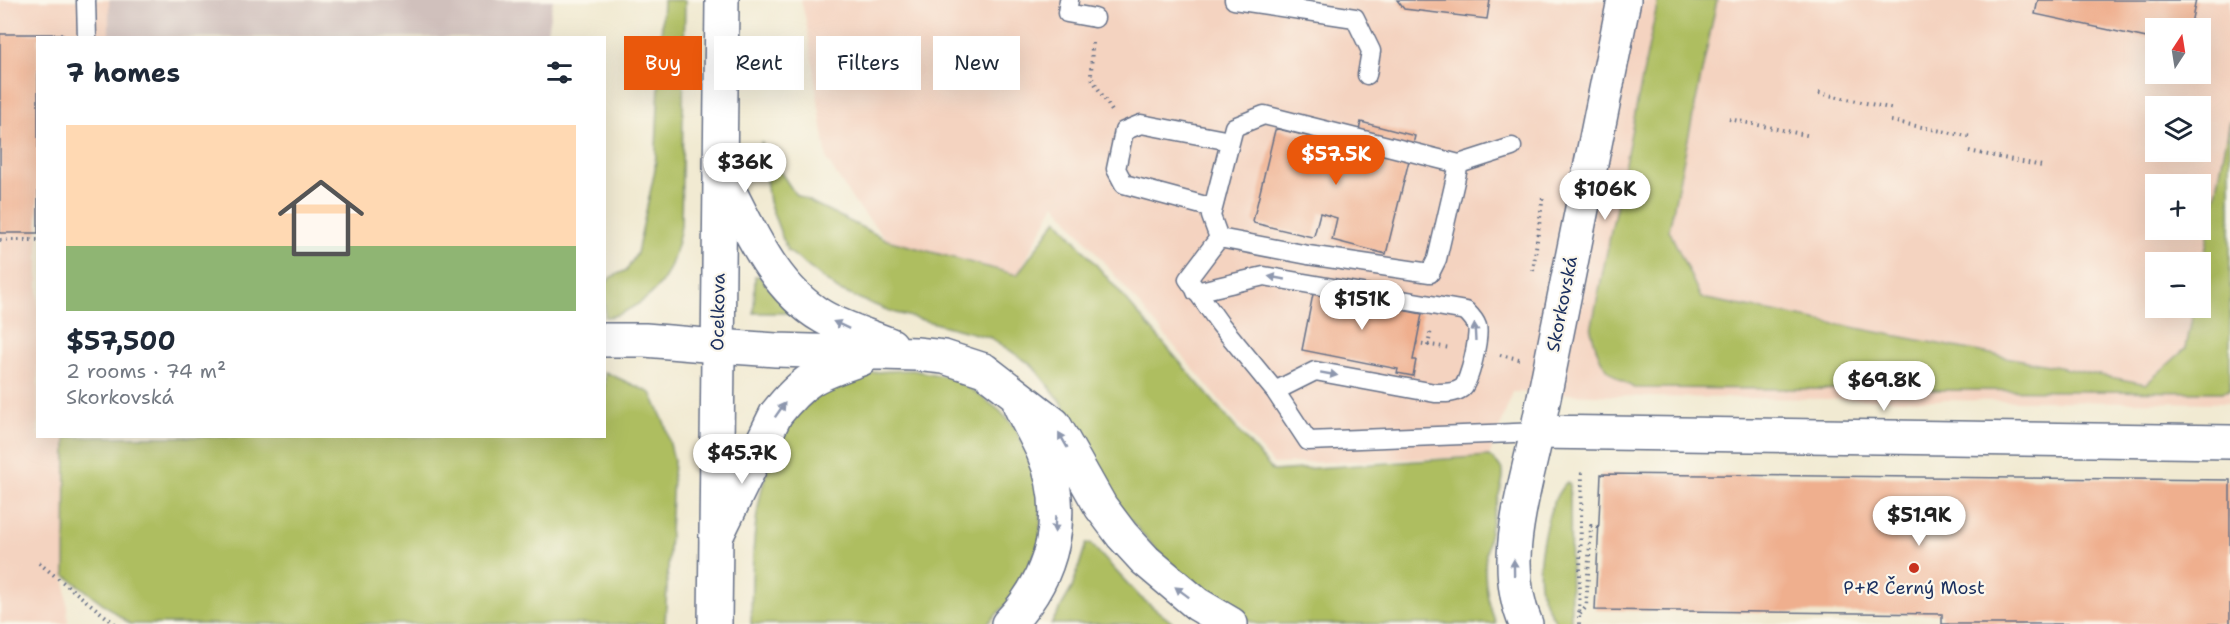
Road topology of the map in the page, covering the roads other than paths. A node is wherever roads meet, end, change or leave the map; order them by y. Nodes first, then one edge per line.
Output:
1 (86, 0) edge
2 (722, 0) edge
3 (1069, 0) edge
4 (1234, 0) edge
5 (1624, 0) edge
6 (1095, 18) dead end
7 (87, 36) edge
8 (1367, 75) dead end
9 (1230, 141) junction
10 (1512, 147) dead end
11 (1459, 164) junction
12 (720, 173) junction
13 (1213, 208) junction
14 (1219, 238) junction
15 (1196, 292) junction
16 (606, 340) edge
17 (717, 346) junction
18 (880, 352) junction
19 (916, 354) junction
20 (1012, 391) junction
21 (1275, 391) junction
22 (1536, 432) junction
23 (2230, 442) edge
24 (716, 537) junction
25 (715, 624) edge
26 (1008, 624) edge
27 (1231, 624) edge
28 (1526, 624) edge

1 - 7 lane
2 - 12 street, Ocelkova
3 - 6 lane
4 - 8 lane
5 - 22 street, Skorkovská
9 - 11 lane
9 - 13 lane
9 - 13 lane
10 - 11 lane
11 - 14 lane
12 - 17 street, Ocelkova
19 -> 12 street
13 - 14 lane
14 - 15 lane
15 - 21 lane
21 -> 15 lane
16 - 17 street
17 - 18 street
17 - 24 street, Ocelkova
18 - 19 street
24 -> 18 street
19 - 20 street
20 -> 26 street
27 -> 20 street
21 - 22 lane
22 - 23 street
28 -> 22 street, Skorkovská
24 - 25 street, Ocelkova

